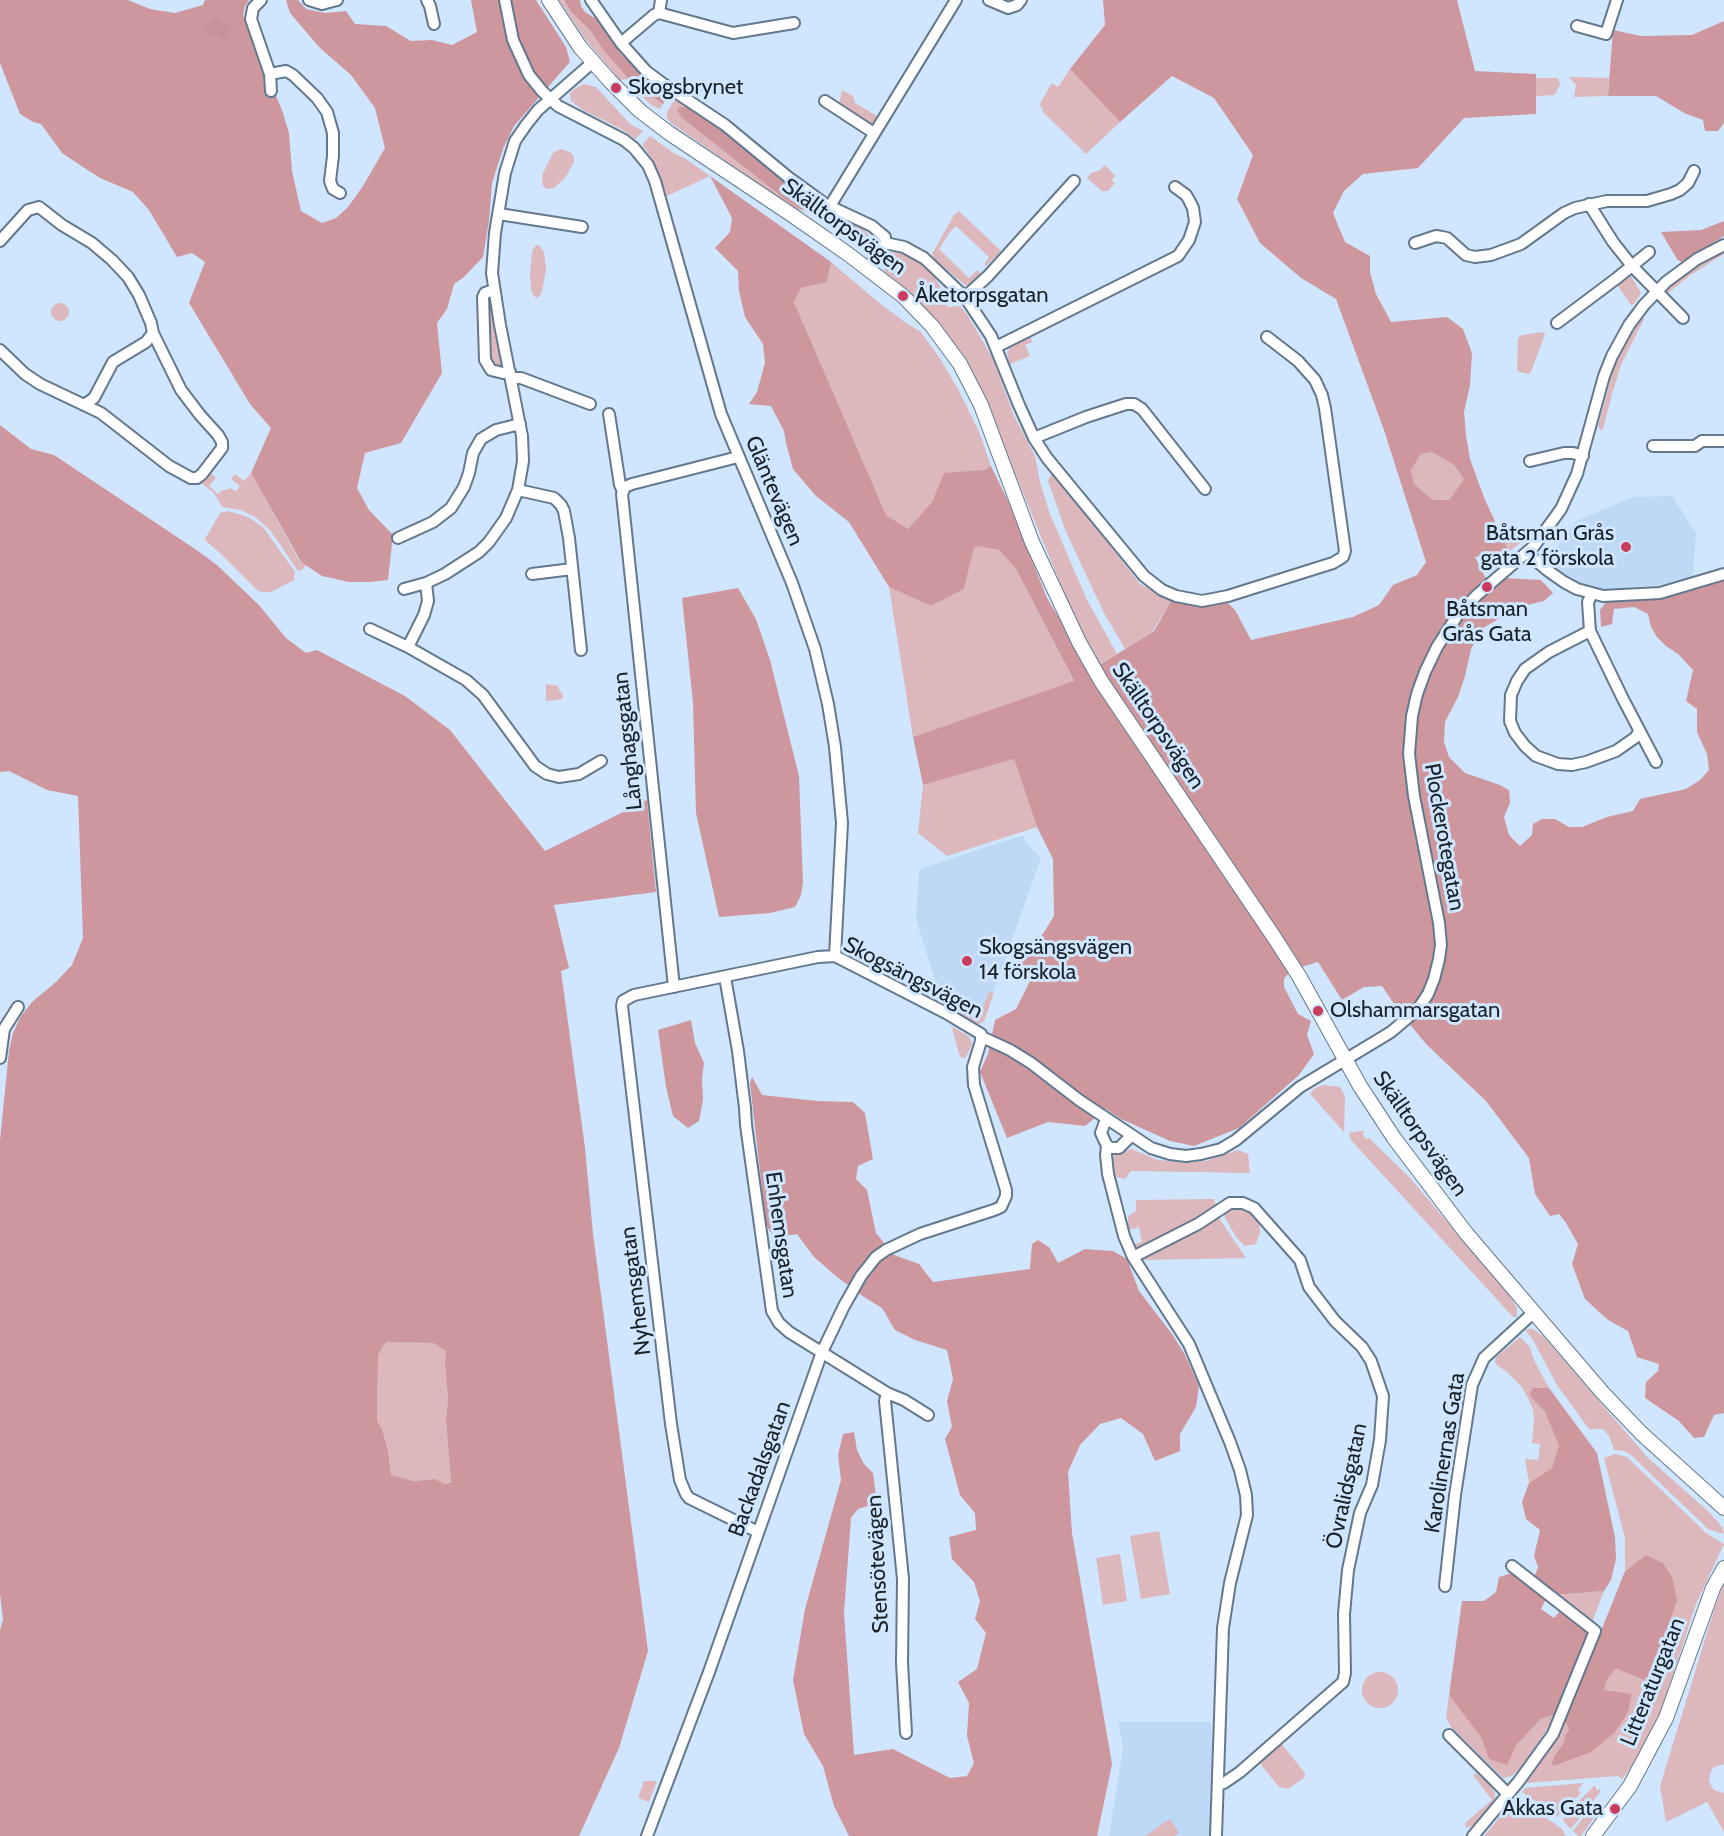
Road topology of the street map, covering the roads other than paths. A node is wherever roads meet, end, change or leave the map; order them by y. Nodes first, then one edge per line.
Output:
1 (261, 0) edge
2 (309, 0) edge
3 (337, 0) edge
4 (427, 0) edge
5 (505, 0) edge
6 (549, 0) edge
7 (591, 0) edge
8 (661, 0) edge
9 (956, 0) edge
10 (989, 0) edge
11 (1021, 0) edge
12 (1617, 0) edge
13 (659, 13) junction
14 (794, 23) dead end
15 (434, 24) dead end
16 (1577, 26) dead end
17 (621, 43) junction
18 (593, 62) junction
19 (270, 74) junction
20 (271, 91) dead end
21 (551, 99) junction
22 (825, 101) dead end
23 (874, 133) junction
24 (1694, 171) dead end
25 (1074, 181) dead end
26 (1175, 187) dead end
27 (340, 193) dead end
28 (1589, 204) junction
29 (830, 206) junction
30 (499, 214) junction
31 (582, 227) dead end
32 (0, 241) edge
33 (885, 243) junction
34 (1415, 243) dead end
35 (1724, 245) edge
36 (1648, 252) dead end
37 (1632, 266) junction
38 (868, 269) junction
39 (494, 290) junction
40 (1657, 291) junction
41 (965, 297) junction
42 (1683, 318) dead end
43 (1557, 322) dead end
44 (1267, 337) dead end
45 (155, 338) junction
46 (996, 347) junction
47 (0, 350) edge
48 (511, 375) junction
49 (89, 401) junction
50 (590, 404) dead end
51 (609, 414) dead end
52 (520, 424) junction
53 (1035, 438) junction
54 (1724, 441) edge
55 (1653, 446) dead end
56 (1583, 456) junction
57 (738, 457) junction
58 (1530, 461) dead end
59 (1205, 489) dead end
60 (518, 490) junction
61 (623, 490) junction
62 (398, 538) dead end
63 (1527, 553) junction
64 (572, 569) junction
65 (532, 574) dead end
66 (1724, 574) edge
67 (426, 583) junction
68 (404, 589) dead end
69 (1592, 594) junction
70 (370, 629) dead end
71 (1590, 631) junction
72 (408, 647) junction
73 (581, 650) dead end
74 (1640, 731) junction
75 (601, 761) dead end
76 (1656, 762) dead end
77 (835, 956) junction
78 (724, 977) junction
79 (674, 987) junction
80 (623, 1001) joint
81 (18, 1007) dead end
82 (982, 1037) junction
83 (0, 1058) edge
84 (1344, 1060) junction
85 (1106, 1119) junction
86 (1131, 1136) junction
87 (1107, 1146) junction
88 (1005, 1201) joint
89 (1133, 1257) junction
90 (1533, 1313) junction
91 (822, 1352) junction
92 (887, 1393) junction
93 (928, 1415) dead end
94 (1724, 1508) edge
95 (758, 1532) junction
96 (1512, 1566) dead end
97 (1724, 1568) edge
98 (1445, 1586) dead end
99 (906, 1733) dead end
100 (1449, 1735) dead end
101 (1219, 1784) junction
102 (1508, 1794) junction
103 (647, 1836) edge
104 (1216, 1836) edge
105 (1473, 1836) edge
106 (1593, 1836) edge

1 - 19 street
2 - 3 street
4 - 15 street
5 - 21 street, Gläntevägen
6 - 18 street, Skälltorpsvägen
7 - 17 street
8 - 13 street
9 - 23 street
10 - 11 street
12 - 16 street
13 - 14 street
13 - 17 street
17 - 29 street
18 - 21 street
18 - 38 street, Skälltorpsvägen
19 - 20 street
19 - 27 street
21 - 30 street
21 - 57 street, Gläntevägen
22 - 23 street
23 - 29 street
24 - 28 street
25 - 41 street
26 - 46 street
28 - 34 street
28 - 37 street
29 - 33 street
30 - 31 street
30 - 39 street
32 - 45 street
33 - 38 street
33 - 41 street
35 - 40 street, Plockerotegatan
36 - 37 street
37 - 40 street
37 - 43 street
38 - 84 street, Skälltorpsvägen
39 - 48 street
39 - 48 street
40 - 42 street
40 - 56 street, Plockerotegatan
41 - 46 street
44 - 53 street
45 - 49 street
45 - 49 street
46 - 53 street
47 - 49 street
48 - 50 street
48 - 52 street
51 - 61 street, Långhagsgatan
52 - 60 street
52 - 62 street
53 - 59 street
54 - 55 street
56 - 58 street
56 - 63 street, Plockerotegatan
57 - 61 street
57 - 77 street, Gläntevägen
60 - 64 street
60 - 67 street
61 - 79 street, Långhagsgatan
63 - 69 street
63 - 84 street, Plockerotegatan
64 - 65 street
64 - 73 street
66 - 69 street
67 - 68 street
67 - 72 street
69 - 71 street
70 - 72 street
71 - 74 street
71 - 74 street
72 - 75 street
74 - 76 street
77 - 78 street, Skogsängsvägen
77 - 82 street, Skogsängsvägen
78 - 79 street, Skogsängsvägen
78 - 91 street, Enhemsgatan
79 - 80 street, Skogsängsvägen
80 - 95 street, Nyhemsgatan
81 - 83 street
82 - 85 street
82 - 88 street, Skogsängsvägen
84 - 86 street
84 - 90 street, Skälltorpsvägen
85 - 86 street
85 - 87 street
86 - 87 street
87 - 89 street
88 - 91 street, Backadalsgatan
89 - 101 street
89 - 101 street, Övralidsgatan
90 - 94 street, Skälltorpsvägen
90 - 98 street, Karolinernas Gata
91 - 92 street, Enhemsgatan
91 - 95 street, Backadalsgatan
92 - 93 street, Enhemsgatan
92 - 99 street, Stensötevägen
95 - 103 street, Backadalsgatan
96 - 102 street
97 - 106 street, Litteraturgatan
100 - 102 street
101 - 104 street
102 - 105 street

